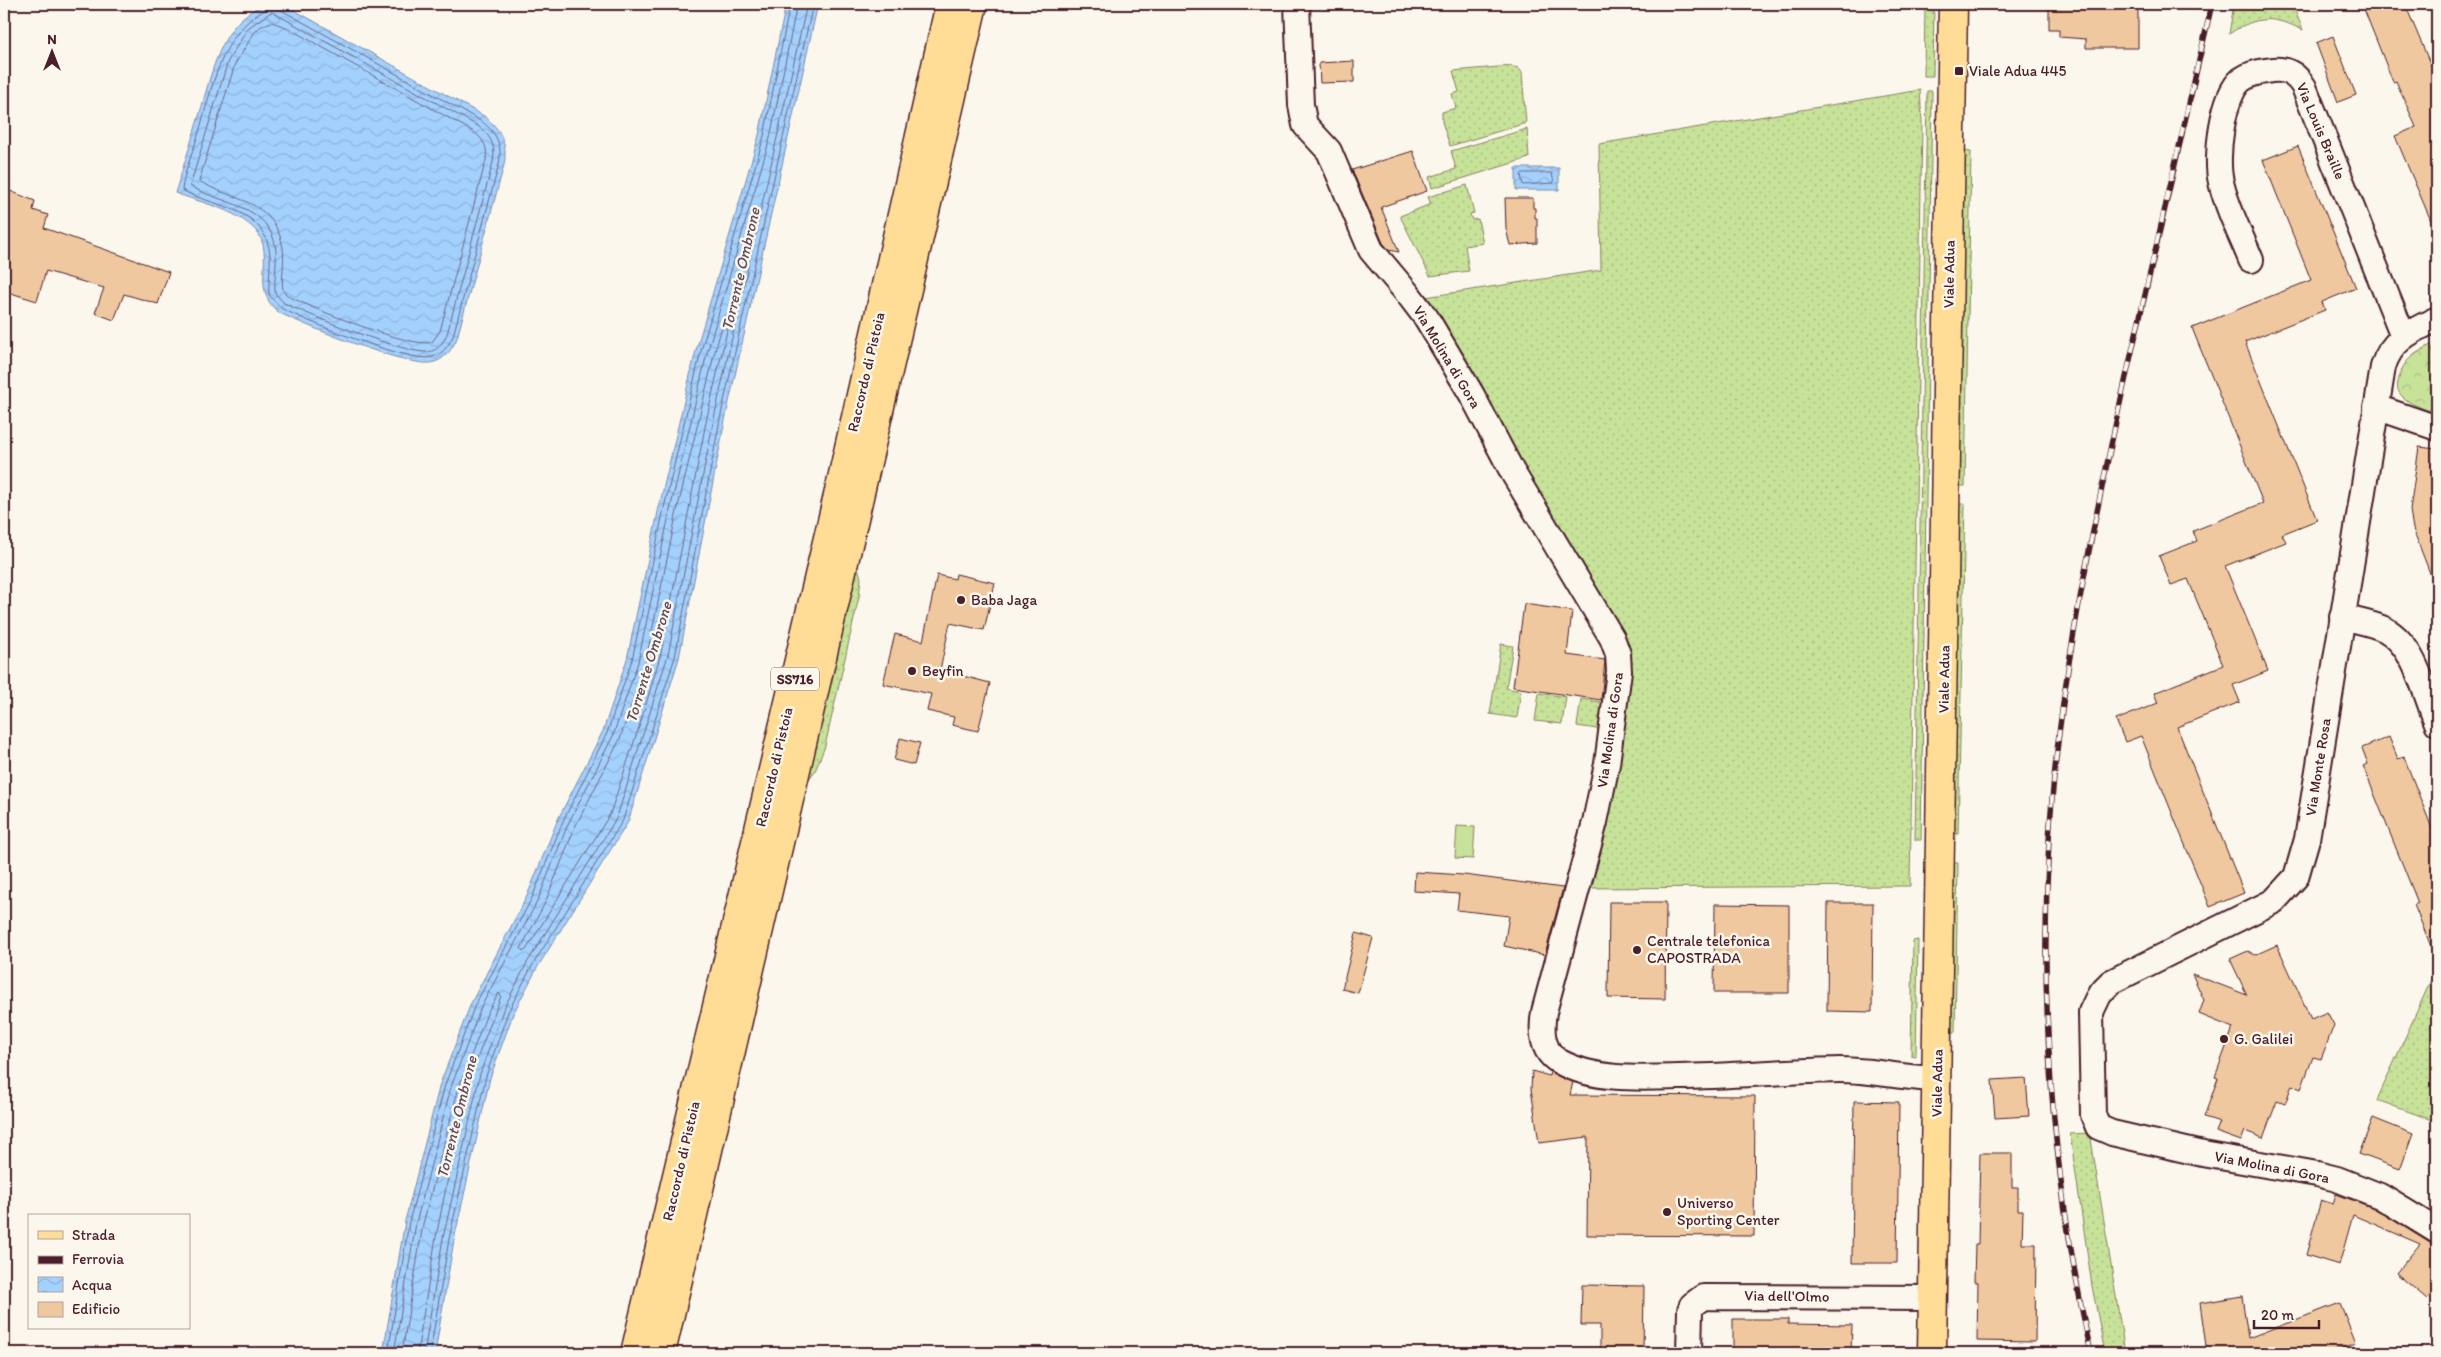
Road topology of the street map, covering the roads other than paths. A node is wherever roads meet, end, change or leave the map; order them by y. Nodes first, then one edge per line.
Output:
1 (950, 4) edge
2 (973, 4) edge
3 (1297, 4) edge
4 (1953, 4) edge
5 (2251, 260) dead end
6 (2437, 319) edge
7 (2404, 336) junction
8 (2376, 407) junction
9 (2437, 428) edge
10 (2342, 617) junction
11 (2437, 723) edge
12 (1937, 1079) junction
13 (2098, 1127) joint
14 (2437, 1231) edge
15 (1933, 1298) junction
16 (635, 1353) edge
17 (660, 1353) edge
18 (1689, 1353) edge
19 (1932, 1353) edge

1 - 16 main road, Raccordo di Pistoia / SS716
2 - 17 main road, Raccordo di Pistoia / SS716
3 - 12 street, Via Molina di Gora
4 - 12 main road, Viale Adua
5 - 7 street, Via Louis Braille
6 - 7 street, Via Monte Rosa
7 - 8 street, Via Monte Rosa
8 - 9 street
8 - 10 street, Via Monte Rosa
10 - 11 street
10 - 13 street, Via Monte Rosa
12 - 15 main road, Viale Adua
13 - 14 street, Via Molina di Gora
15 - 18 street, Via dell'Olmo
15 - 19 main road, Viale Adua

